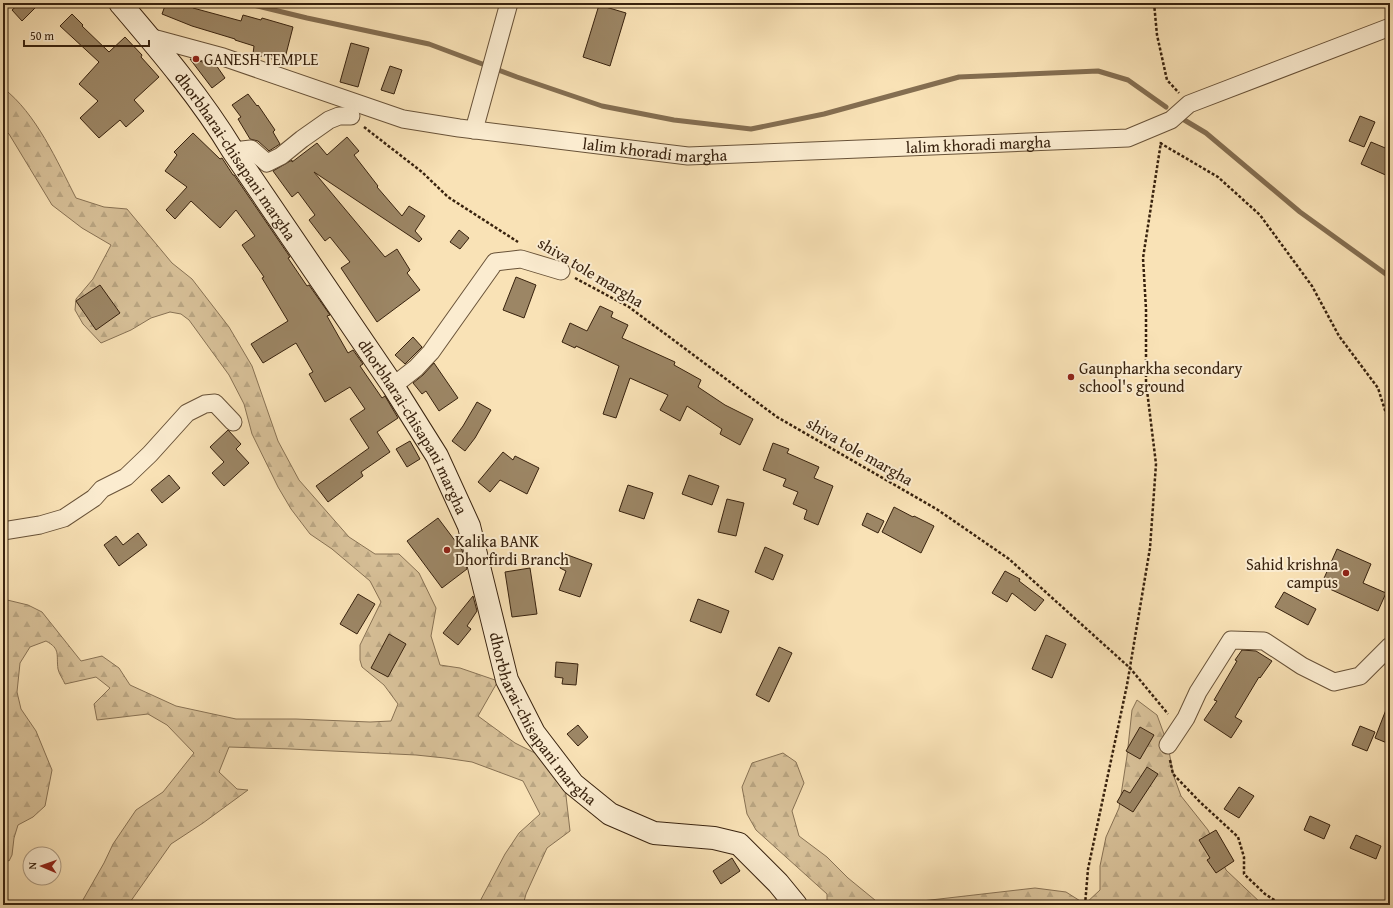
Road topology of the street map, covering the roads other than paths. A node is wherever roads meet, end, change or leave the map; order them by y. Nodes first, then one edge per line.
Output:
1 (120, 3) edge
2 (509, 3) edge
3 (1390, 27) edge
4 (149, 37) junction
5 (351, 116) road end
6 (474, 130) junction
7 (232, 151) junction
8 (561, 271) road end
9 (392, 386) junction
10 (232, 422) dead end
11 (3, 531) edge
12 (1390, 646) edge
13 (1168, 745) road end
14 (796, 905) edge

1 - 4 street, dhorbharai-chisapani margha
2 - 6 street
3 - 6 street, lalim khoradi margha
4 - 6 street, lalim khoradi margha
4 - 7 street, dhorbharai-chisapani margha
5 - 7 street
7 - 9 street, dhorbharai-chisapani margha
8 - 9 street
9 - 14 street, dhorbharai-chisapani margha
10 - 11 street
12 - 13 street

